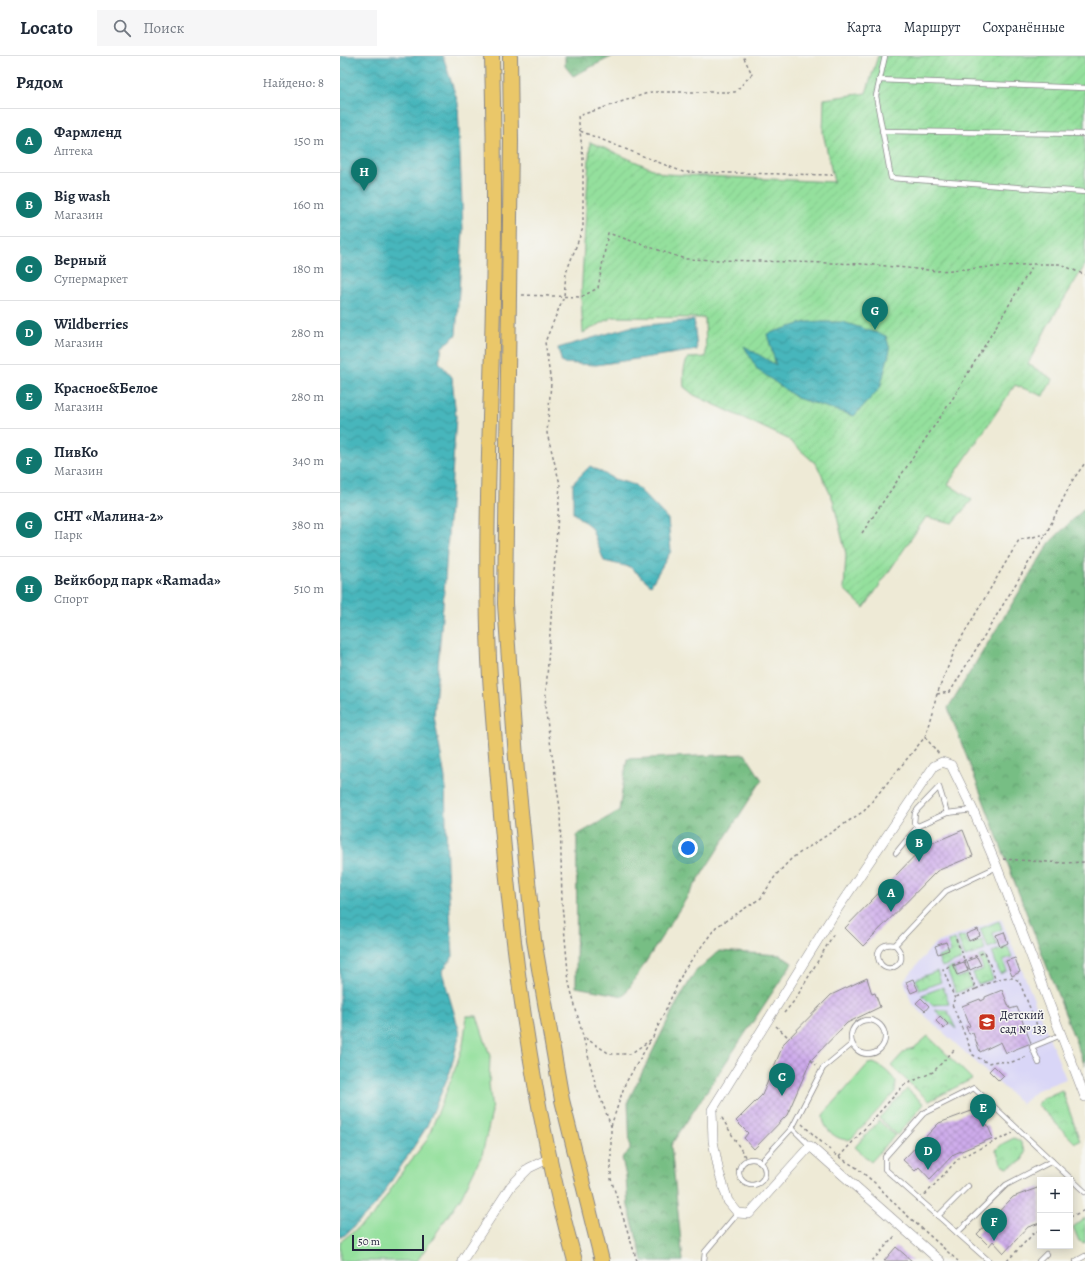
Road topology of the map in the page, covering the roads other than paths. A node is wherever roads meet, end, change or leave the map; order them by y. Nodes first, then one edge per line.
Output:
1 (492, 56) edge
2 (510, 56) edge
3 (885, 56) edge
4 (879, 80) junction
5 (1085, 88) edge
6 (882, 131) junction
7 (1085, 134) edge
8 (1085, 192) edge
9 (973, 810) junction
10 (947, 813) junction
11 (918, 826) junction
12 (896, 853) dead end
13 (995, 863) junction
14 (895, 945) junction
15 (1061, 1035) junction
16 (852, 1044) junction
17 (1039, 1063) dead end
18 (1085, 1097) edge
19 (792, 1128) junction
20 (810, 1146) junction
21 (550, 1158) junction
22 (1052, 1161) junction
23 (761, 1162) junction
24 (968, 1186) dead end
25 (1085, 1192) edge
26 (738, 1213) junction
27 (938, 1216) junction
28 (958, 1233) junction
29 (1046, 1254) dead end
30 (1085, 1256) edge
31 (462, 1261) edge
32 (575, 1261) edge
33 (602, 1261) edge
34 (704, 1261) edge
35 (940, 1261) edge
36 (989, 1261) edge
37 (1039, 1261) edge
38 (1076, 1261) edge

1 - 21 main road
2 - 33 main road
3 - 4 lane
4 - 5 lane
4 - 6 lane
6 - 7 lane
6 - 8 lane
9 - 10 lane
9 - 13 street
9 - 26 street
10 - 11 lane
10 - 11 lane
11 - 12 lane
13 - 14 lane
13 - 15 street
14 - 14 lane
15 - 17 lane
15 - 18 street
16 - 16 lane
16 - 19 lane
19 - 20 lane
19 - 23 lane
20 - 26 street
20 - 35 street
21 - 31 street
21 - 32 main road
22 - 25 lane
22 - 27 lane
22 - 28 lane
23 - 23 lane
24 - 27 lane
26 - 34 lane
27 - 28 lane
28 - 36 lane
29 - 37 lane
30 - 38 lane

